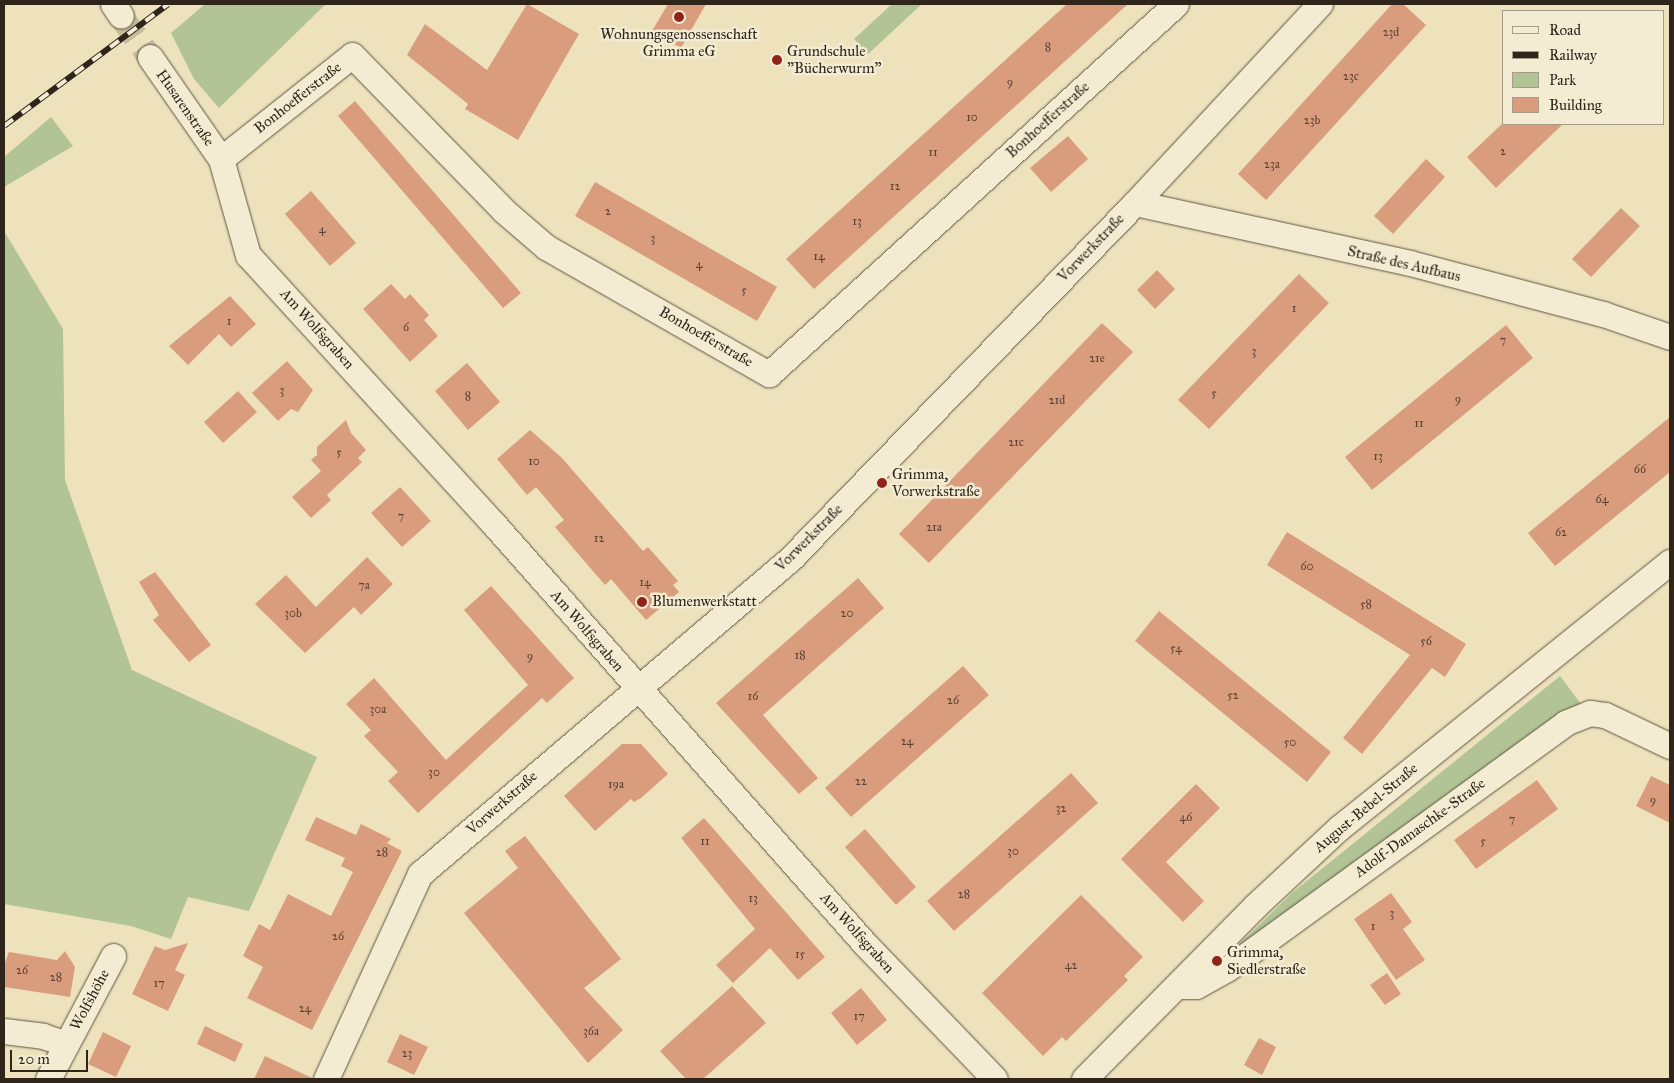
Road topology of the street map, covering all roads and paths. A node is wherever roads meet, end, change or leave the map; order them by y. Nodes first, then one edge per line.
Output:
1 (1176, 4) edge
2 (1318, 4) edge
3 (150, 57) tunnel mouth
4 (221, 158) junction
5 (1135, 204) junction
6 (1670, 337) edge
7 (1670, 562) edge
8 (639, 689) junction
9 (1670, 746) edge
10 (114, 956) dead end
11 (1178, 986) junction
12 (4, 1031) edge
13 (66, 1044) junction
14 (48, 1079) edge
15 (326, 1079) edge
16 (995, 1079) edge
17 (1084, 1079) edge

1 - 4 street, Bonhoefferstraße
2 - 5 street, Vorwerkstraße
3 - 4 street, Husarenstraße
4 - 8 street, Am Wolfsgraben
5 - 6 street, Straße des Aufbaus
5 - 8 street, Vorwerkstraße
7 - 11 street, August-Bebel-Straße
8 - 15 street, Vorwerkstraße
8 - 16 street, Am Wolfsgraben
9 - 11 street, Adolf-Damaschke-Straße
10 - 13 street, Wolfshöhe
11 - 17 street, August-Bebel-Straße
12 - 13 street, Wolfshöhe
13 - 14 street, Wolfshöhe

